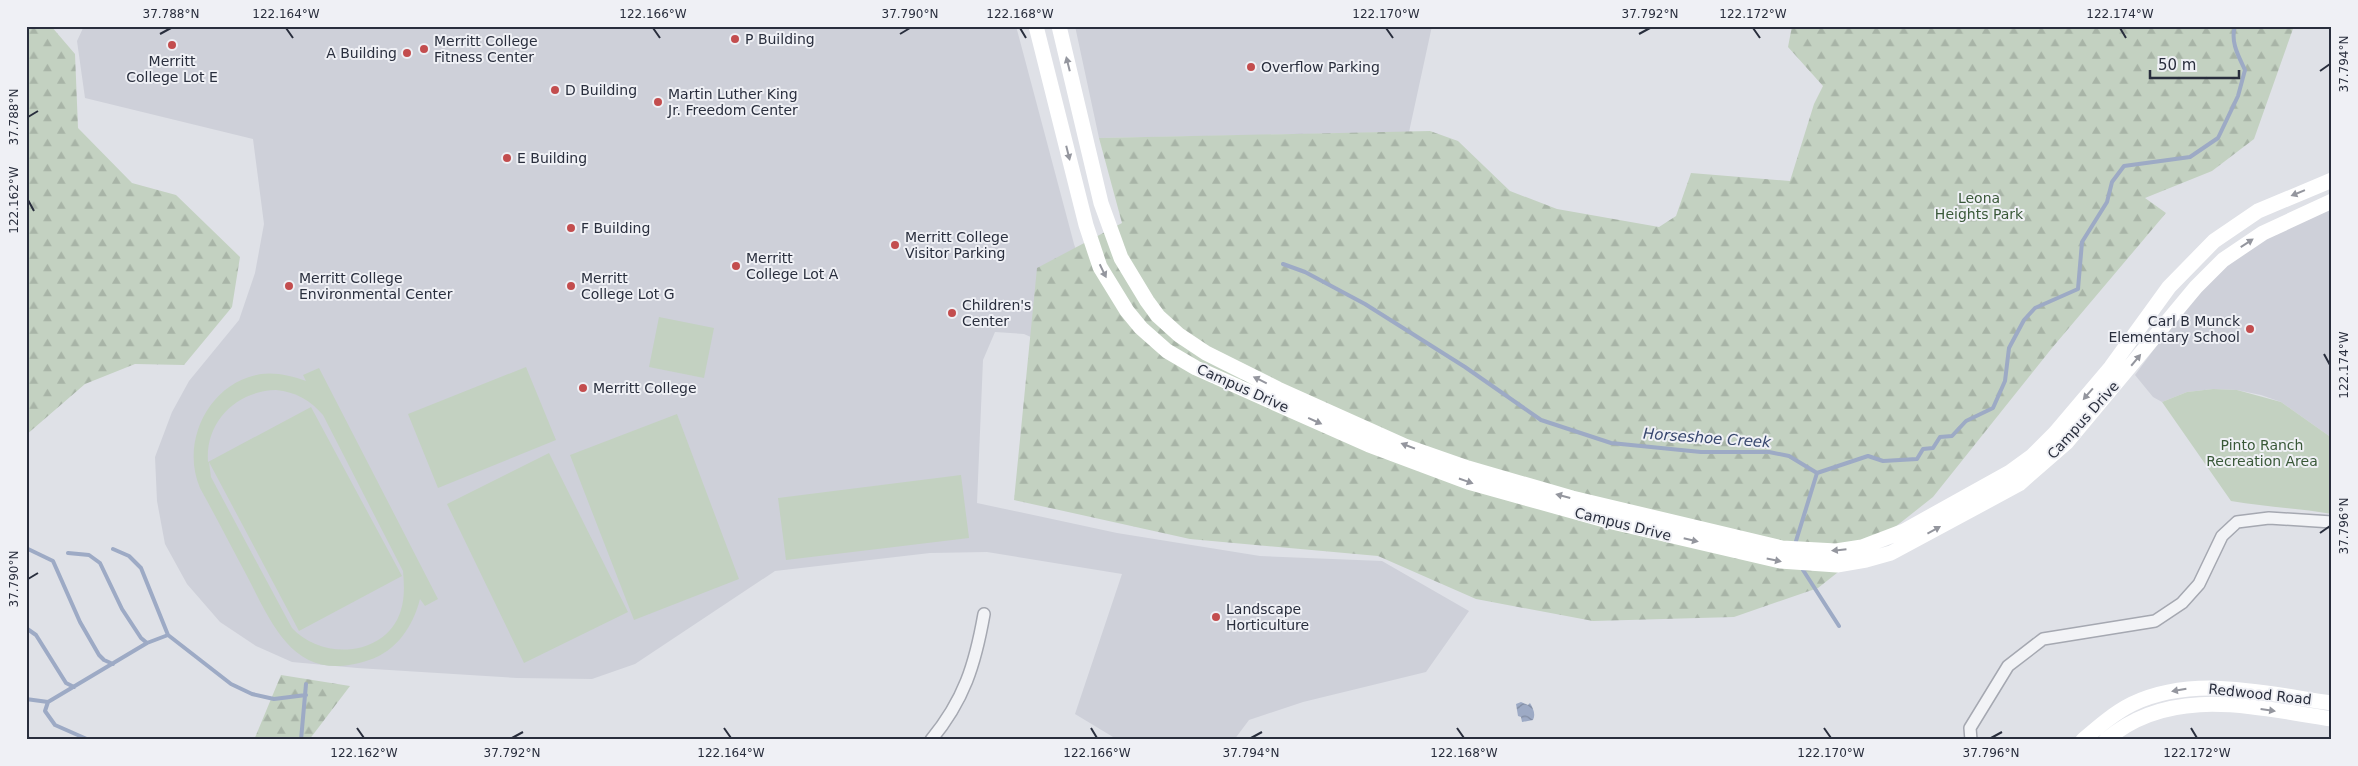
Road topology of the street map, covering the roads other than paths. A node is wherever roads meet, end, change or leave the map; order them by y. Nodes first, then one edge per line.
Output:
1 (1036, 26) edge
2 (1059, 26) edge
3 (2332, 180) edge
4 (2332, 200) edge
5 (2332, 522) edge
6 (1728, 542) junction
7 (1889, 546) junction
8 (984, 614) dead end
9 (2332, 703) edge
10 (2332, 719) edge
11 (931, 740) edge
12 (1971, 740) edge
13 (2083, 740) edge
14 (2106, 740) edge

1 -> 6 street, Campus Drive
6 -> 2 street, Campus Drive
3 -> 7 street, Campus Drive
7 -> 4 street, Campus Drive
5 - 12 street
6 - 7 street, Campus Drive
8 - 11 street
9 -> 13 street, Redwood Road
14 -> 10 street, Redwood Road

